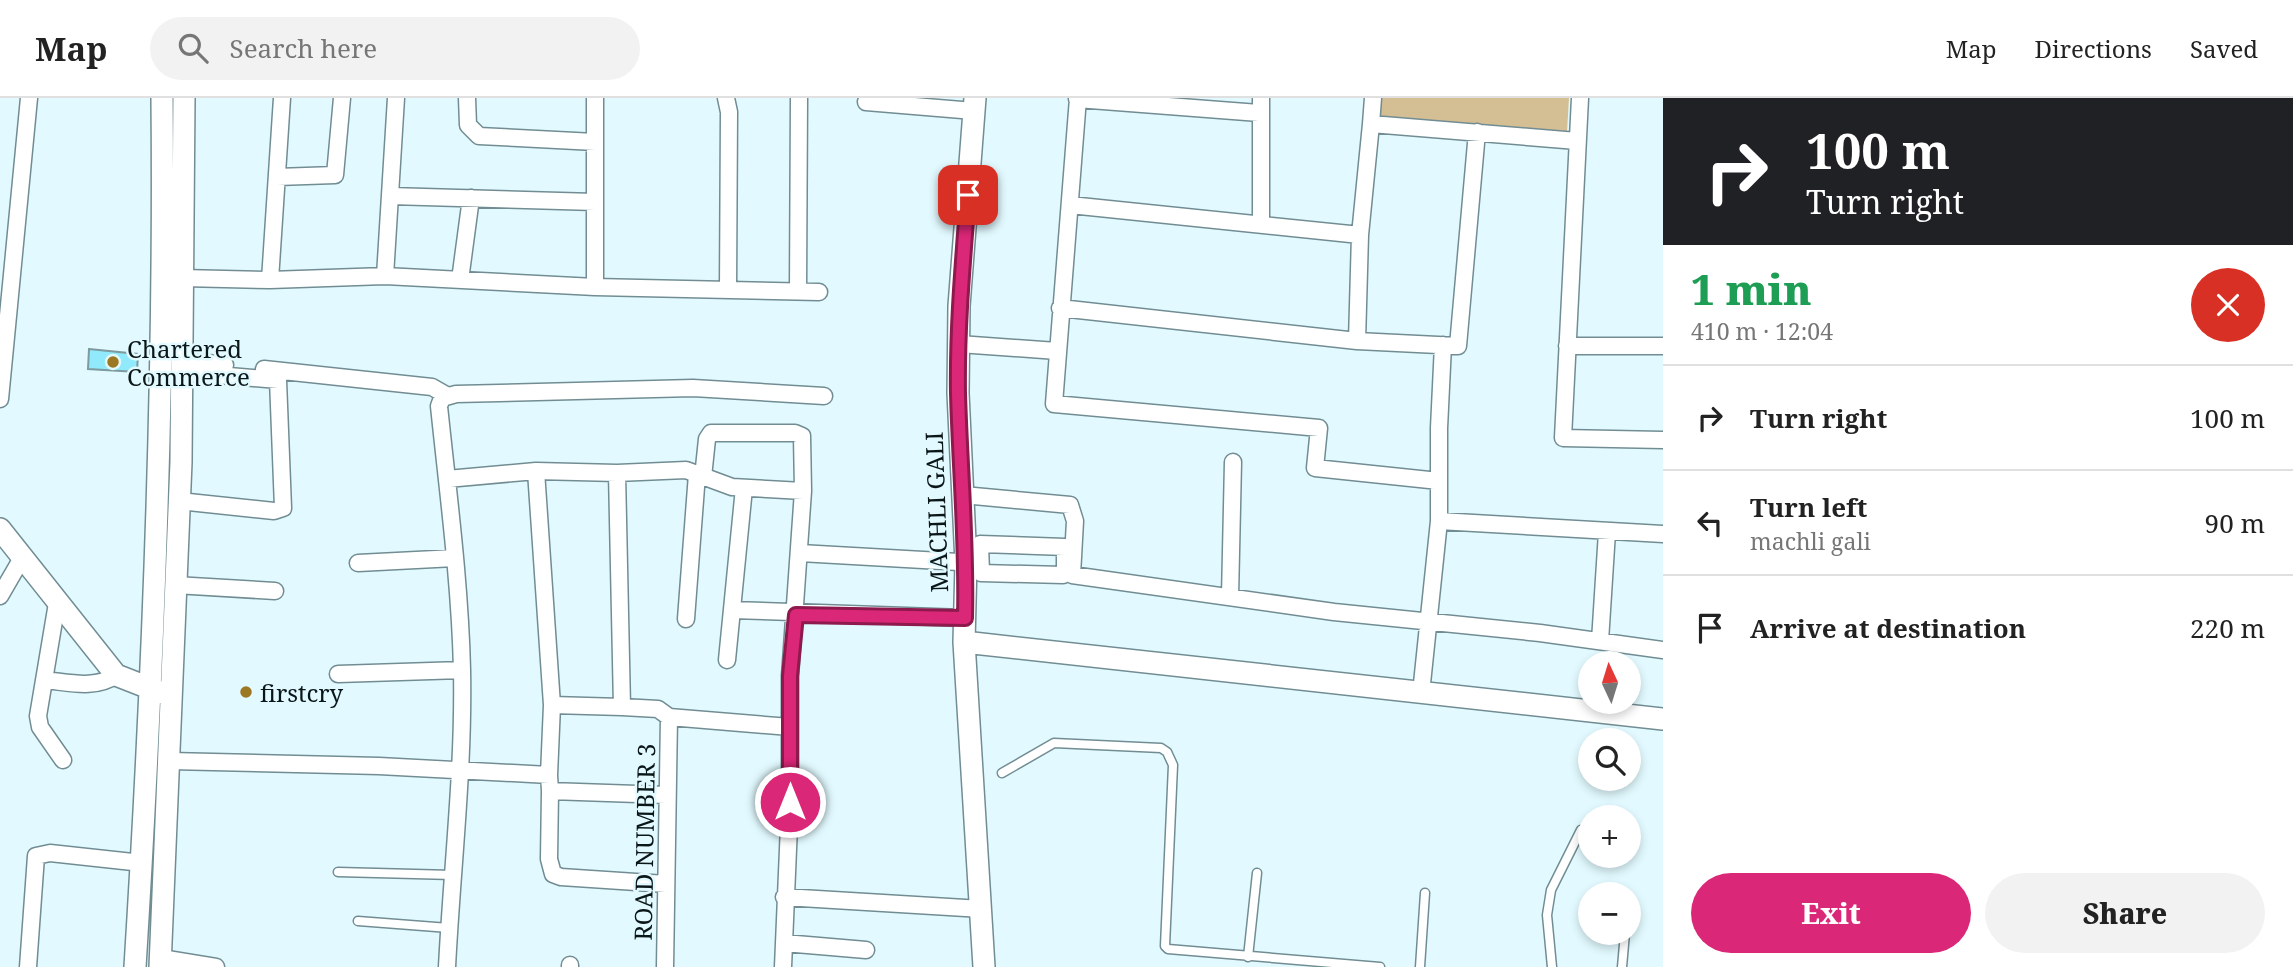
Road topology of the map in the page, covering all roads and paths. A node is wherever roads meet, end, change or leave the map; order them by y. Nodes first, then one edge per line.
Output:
1 (29, 98) edge
2 (162, 98) edge
3 (184, 98) edge
4 (282, 98) edge
5 (342, 98) edge
6 (396, 98) edge
7 (467, 98) edge
8 (595, 98) edge
9 (726, 98) edge
10 (799, 98) edge
11 (1077, 98) edge
12 (1373, 98) edge
13 (1580, 98) edge
14 (866, 102) dead end
15 (975, 105) edge
16 (1260, 105) edge
17 (1371, 124) junction
18 (1477, 132) junction
19 (1577, 141) junction
20 (595, 142) junction
21 (277, 177) junction
22 (390, 196) junction
23 (471, 198) junction
24 (595, 202) junction
25 (1070, 205) junction
26 (1261, 223) junction
27 (1360, 235) junction
28 (385, 276) junction
29 (182, 278) junction
30 (270, 280) junction
31 (460, 280) junction
32 (595, 287) junction
33 (728, 290) junction
34 (798, 291) junction
35 (819, 292) dead end
36 (1060, 308) junction
37 (1357, 341) junction
38 (959, 344) junction
39 (1443, 345) junction
40 (1567, 346) junction
41 (1663, 346) edge
42 (1057, 351) junction
43 (182, 366) junction
44 (446, 395) junction
45 (824, 396) dead end
46 (0, 399) edge
47 (1663, 440) edge
48 (1233, 462) dead end
49 (536, 471) junction
50 (617, 473) junction
51 (700, 475) junction
52 (447, 479) junction
53 (1438, 481) junction
54 (744, 488) junction
55 (803, 491) junction
56 (963, 495) junction
57 (179, 501) junction
58 (1439, 521) junction
59 (0, 529) edge
60 (1607, 532) junction
61 (1663, 534) edge
62 (800, 553) junction
63 (22, 558) junction
64 (455, 558) junction
65 (358, 563) dead end
66 (973, 563) junction
67 (1068, 568) junction
68 (175, 585) junction
69 (275, 591) dead end
70 (0, 596) edge
71 (1230, 597) junction
72 (57, 603) junction
73 (732, 610) junction
74 (796, 615) junction
75 (965, 618) junction
76 (686, 619) dead end
77 (1429, 622) junction
78 (1600, 641) junction
79 (964, 642) junction
80 (1663, 650) edge
81 (727, 660) dead end
82 (462, 670) junction
83 (338, 674) dead end
84 (116, 675) junction
85 (44, 680) junction
86 (160, 693) junction
87 (1421, 693) junction
88 (552, 705) junction
89 (622, 707) junction
90 (669, 717) junction
91 (1663, 719) edge
92 (790, 727) junction
93 (63, 760) dead end
94 (170, 761) junction
95 (460, 771) junction
96 (1002, 773) dead end
97 (550, 783) junction
98 (666, 795) junction
99 (1578, 836) edge
100 (142, 863) junction
101 (338, 872) dead end
102 (1257, 873) dead end
103 (453, 875) junction
104 (666, 884) junction
105 (1425, 893) dead end
106 (784, 897) junction
107 (982, 909) junction
108 (358, 921) dead end
109 (449, 928) junction
110 (784, 943) junction
111 (1624, 945) edge
112 (866, 950) dead end
113 (1248, 957) junction
114 (160, 963) edge
115 (28, 967) edge
116 (135, 967) edge
117 (216, 967) edge
118 (447, 967) edge
119 (665, 967) edge
120 (783, 967) edge
121 (984, 967) edge
122 (1380, 967) edge
123 (1420, 967) edge
124 (1552, 967) edge
125 (1622, 967) edge

1 - 46 street
2 - 86 street
3 - 29 street
4 - 21 street
5 - 21 street
6 - 22 street
7 - 20 street
8 - 20 street
9 - 33 street
10 - 34 street
11 - 16 street
11 - 25 street
12 - 17 street
13 - 19 street
14 - 15 street
15 - 38 street, MACHLI GALI
16 - 26 street
17 - 18 street
17 - 27 street
18 - 19 street
18 - 39 street
19 - 40 street
20 - 24 street
21 - 30 street
22 - 23 street
22 - 28 street
23 - 24 street
23 - 31 street
24 - 32 street
25 - 26 street
25 - 36 street
26 - 27 street
27 - 37 street
28 - 30 street
28 - 31 street
29 - 30 street
29 - 43 street
31 - 32 street
32 - 33 street
33 - 34 street
34 - 35 street
36 - 37 street
36 - 42 street
37 - 39 street
38 - 42 street
38 - 56 street, MACHLI GALI
39 - 53 street
40 - 41 street
40 - 47 street
42 - 53 street
43 - 44 street
43 - 57 street
43 - 57 street
44 - 45 street
44 - 52 street
48 - 71 street
49 - 50 street
49 - 52 street
49 - 88 street
50 - 51 street
50 - 89 street
51 - 54 street
51 - 55 street
51 - 76 street
52 - 64 street
53 - 58 street
54 - 55 street
54 - 73 street
55 - 62 street
56 - 66 street, MACHLI GALI
56 - 67 street
57 - 68 street
58 - 60 street
58 - 77 street
59 - 63 street
60 - 61 street
60 - 78 street
62 - 66 street
62 - 74 street
63 - 70 street
63 - 72 street
64 - 65 street
64 - 82 street
66 - 67 street
66 - 67 street
66 - 75 street, MACHLI GALI
67 - 71 street
68 - 69 street
68 - 86 street
71 - 77 street
72 - 84 street
72 - 85 street
73 - 74 street
73 - 81 street
74 - 75 street
74 - 92 street
75 - 79 street, MACHLI GALI
77 - 78 street
77 - 87 street
78 - 80 street
79 - 87 street
79 - 107 street, MACHLI GALI
82 - 83 street
82 - 95 street
84 - 85 street
84 - 86 street
85 - 93 street
86 - 94 street
86 - 100 street
87 - 91 street
88 - 89 street
88 - 97 street
89 - 90 street
90 - 92 street
90 - 98 street, ROAD NUMBER 3
92 - 106 street
94 - 95 street
94 - 114 street
95 - 97 street
95 - 103 street
96 - 113 lane
97 - 98 street
97 - 104 street
98 - 104 street, ROAD NUMBER 3
99 - 124 lane
100 - 115 street
100 - 116 street
101 - 103 lane
102 - 113 lane
103 - 109 street
104 - 119 street, ROAD NUMBER 3
105 - 123 lane
106 - 107 street
106 - 110 street
107 - 121 street, MACHLI GALI
108 - 109 lane
109 - 118 street
110 - 112 street
110 - 120 street
111 - 125 lane
113 - 122 lane
114 - 117 street

